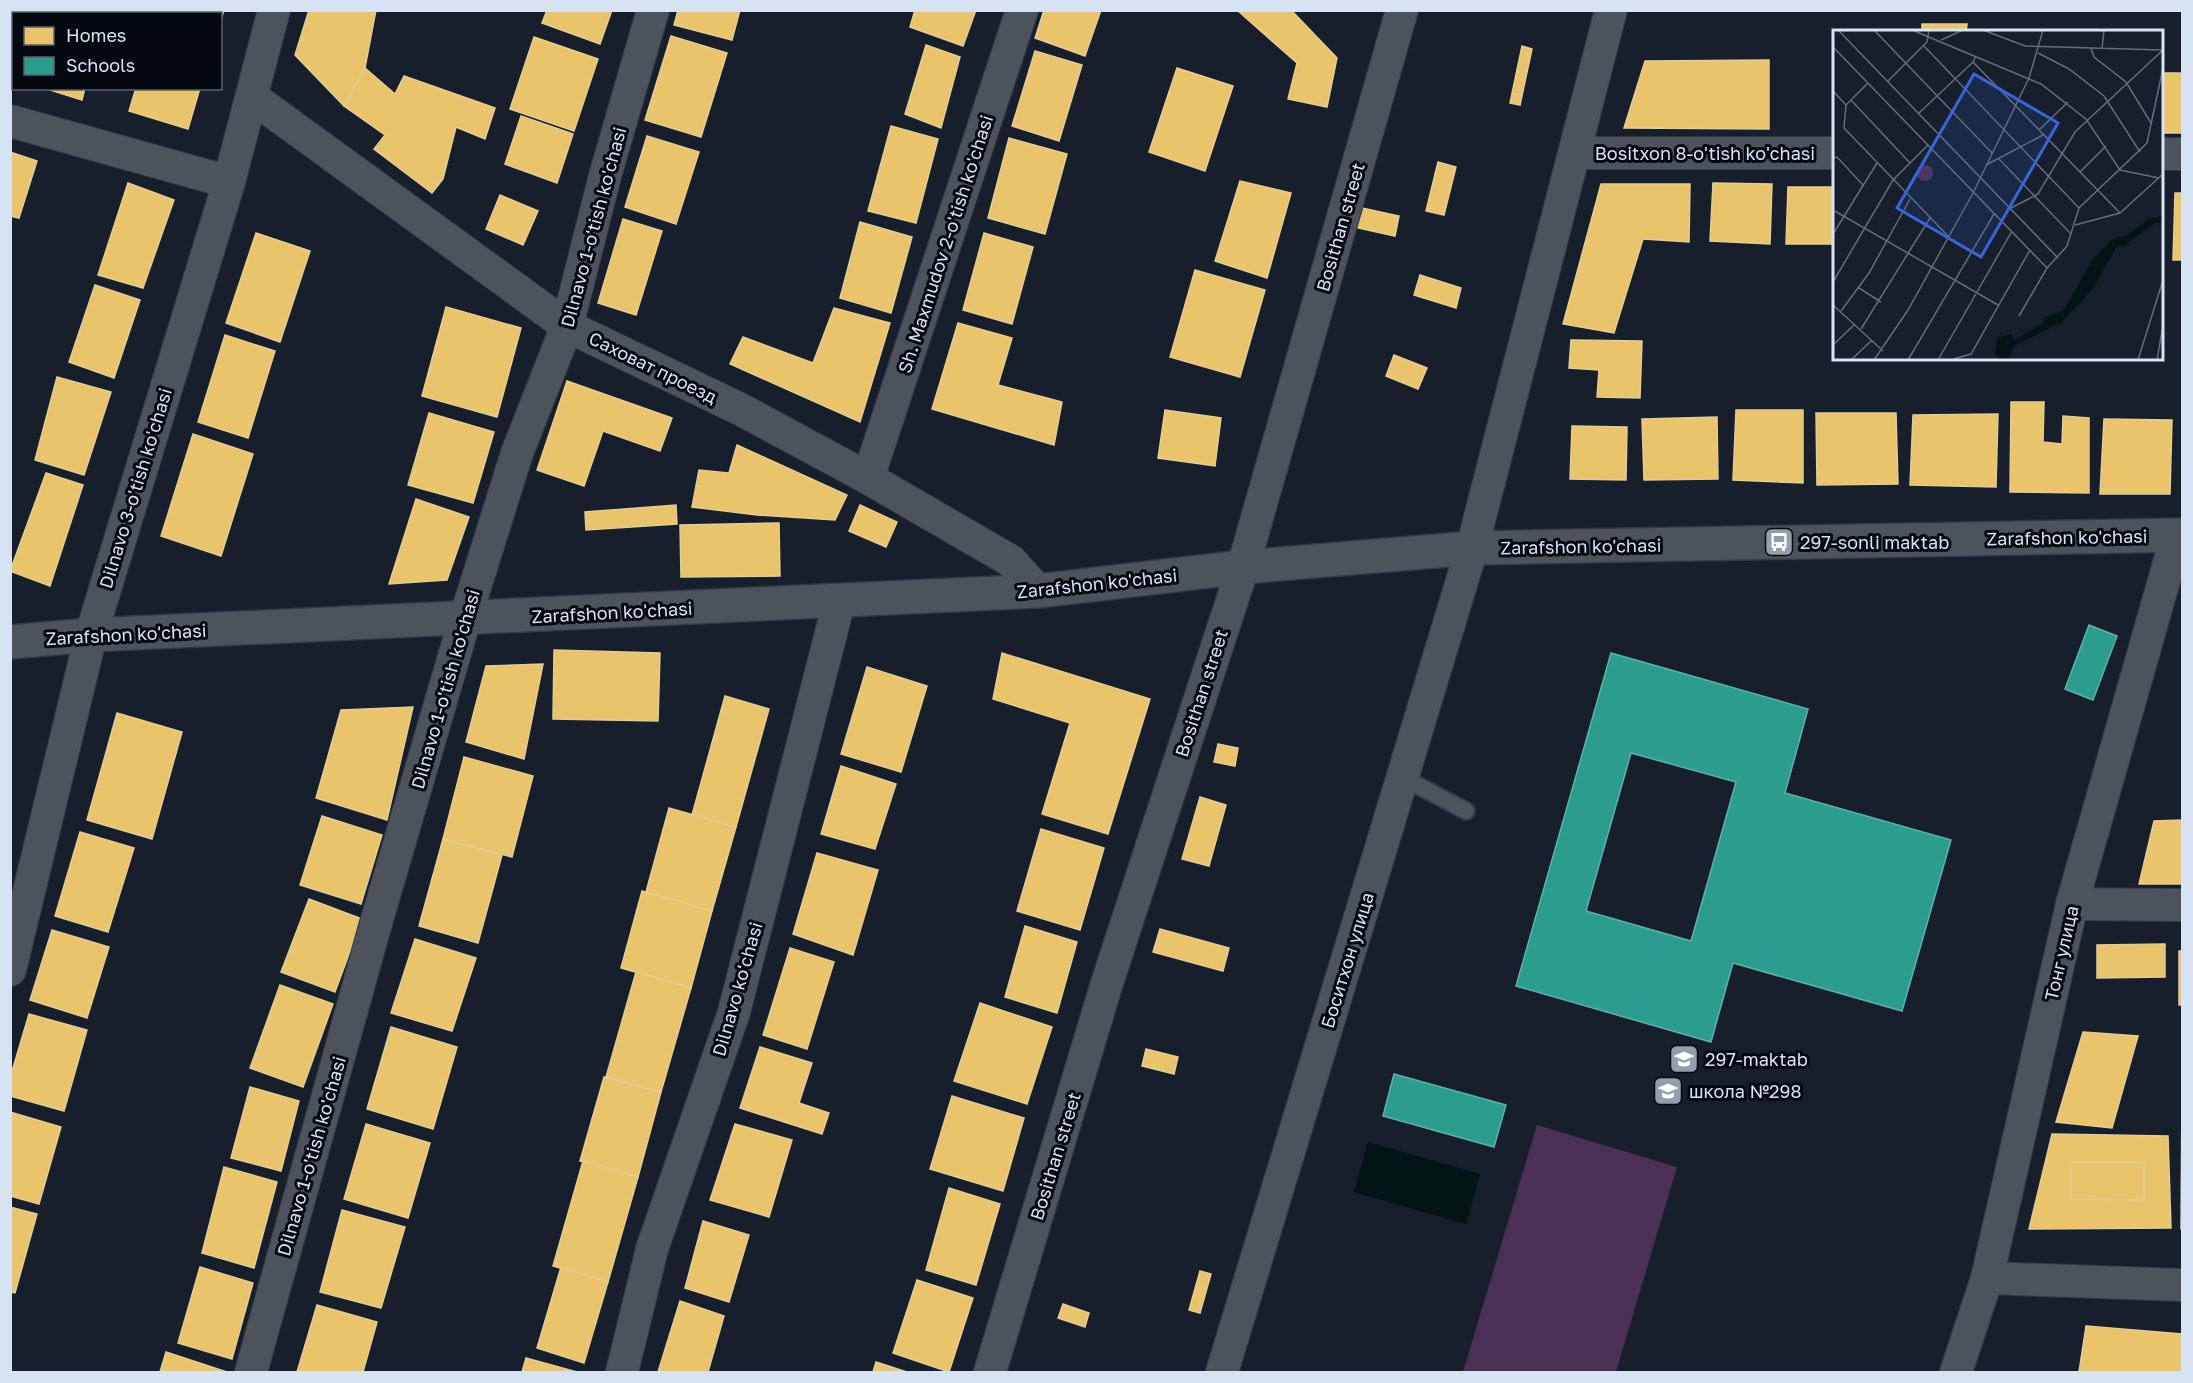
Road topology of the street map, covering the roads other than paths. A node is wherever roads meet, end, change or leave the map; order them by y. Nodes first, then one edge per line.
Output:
1 (274, 10) edge
2 (653, 10) edge
3 (1022, 10) edge
4 (1402, 10) edge
5 (1611, 10) edge
6 (252, 97) junction
7 (10, 121) edge
8 (1576, 153) junction
9 (1833, 153) edge
10 (2163, 154) edge
11 (2182, 154) edge
12 (229, 182) junction
13 (567, 326) junction
14 (868, 478) junction
15 (2180, 535) edge
16 (1472, 548) junction
17 (1243, 567) junction
18 (1038, 591) junction
19 (839, 602) junction
20 (465, 619) junction
21 (91, 635) junction
22 (10, 642) edge
23 (1402, 777) junction
24 (1466, 811) dead end
25 (2072, 904) junction
26 (2182, 905) edge
27 (10, 970) edge
28 (1987, 1278) junction
29 (2182, 1285) edge
30 (251, 1372) edge
31 (622, 1372) edge
32 (990, 1372) edge
33 (1222, 1372) edge
34 (1956, 1372) edge

1 - 6 street, Dilnavo 3-o'tish ko'chasi
2 - 13 street, Dilnavo 1-o'tish ko'chasi
3 - 14 street, Sh. Maxmudov 2-o'tish ko'chasi
4 - 17 street, Bosithan street
5 - 8 street
6 - 12 street, Dilnavo 3-o'tish ko'chasi
6 - 13 street, Саховат проезд
7 - 12 street
8 - 9 street, Bositxon 8-o'tish ko'chasi
8 - 16 street
10 - 11 street
12 - 21 street, Dilnavo 3-o'tish ko'chasi
13 - 14 street, Саховат проезд
13 - 20 street, Dilnavo 1-o'tish ko'chasi
14 - 18 street, Саховат проезд
15 - 16 street, Zarafshon ko'chasi
15 - 25 street, Тонг улица
16 - 17 street, Zarafshon ko'chasi
16 - 23 street, Боситхон улица
17 - 18 street, Zarafshon ko'chasi
17 - 32 street, Bosithan street
18 - 19 street, Zarafshon ko'chasi
19 - 20 street, Zarafshon ko'chasi
19 - 31 street, Dilnavo ko'chasi
20 - 21 street, Zarafshon ko'chasi
20 - 30 street, Dilnavo 1-o'tish ko'chasi
21 - 22 street, Zarafshon ko'chasi
21 - 27 street, Dilnavo 3-o'tish ko'chasi
23 - 24 lane
23 - 33 street, Боситхон улица
25 - 26 street
25 - 28 street, Тонг улица
28 - 29 street
28 - 34 street, Тонг улица

